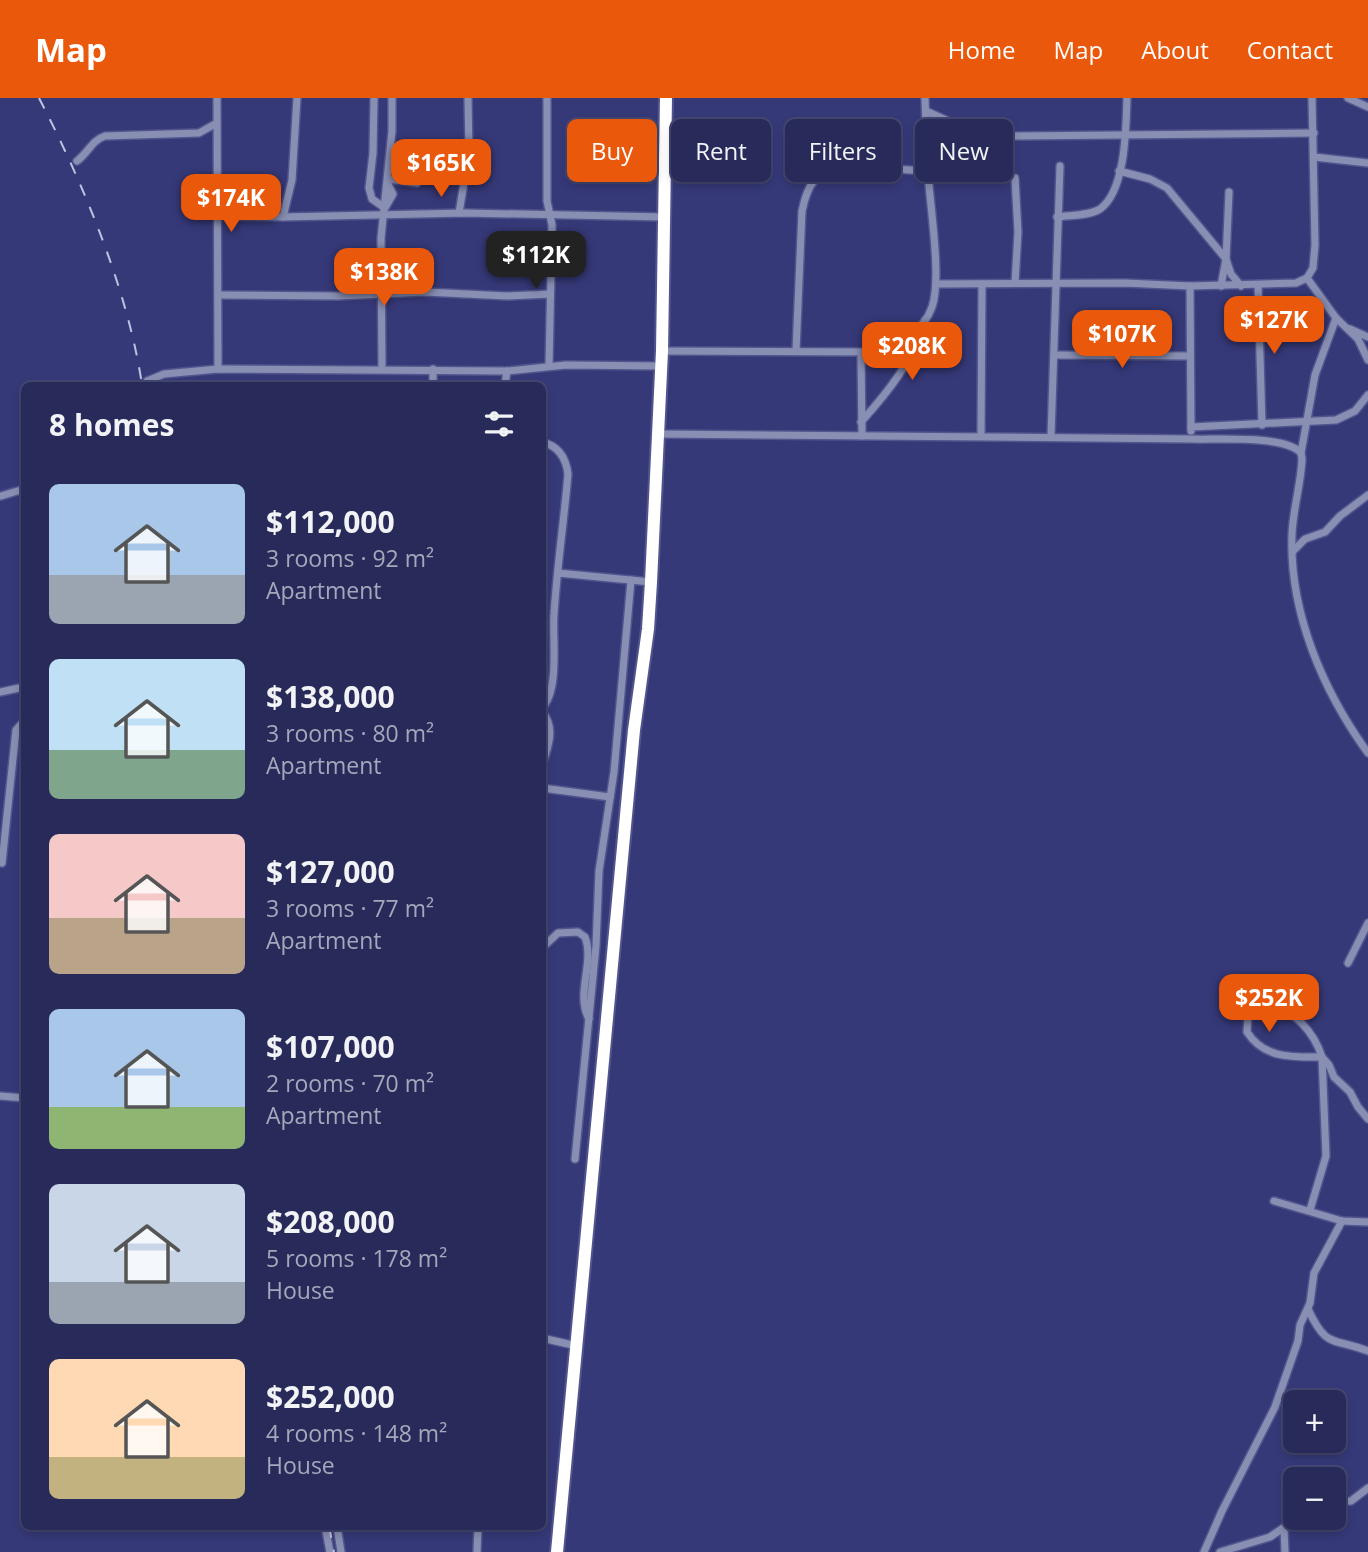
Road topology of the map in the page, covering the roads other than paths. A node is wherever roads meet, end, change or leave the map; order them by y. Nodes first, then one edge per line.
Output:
1 (217, 98) edge
2 (297, 98) edge
3 (374, 98) edge
4 (392, 98) edge
5 (468, 98) edge
6 (547, 98) edge
7 (666, 98) edge
8 (925, 98) edge
9 (1128, 98) edge
10 (1312, 98) edge
11 (1348, 98) edge
12 (1368, 107) edge
13 (926, 111) junction
14 (926, 119) edge
15 (944, 119) edge
16 (215, 124) junction
17 (1314, 133) junction
18 (1126, 135) junction
19 (1013, 136) edge
20 (1314, 157) junction
21 (77, 161) dead end
22 (1368, 163) edge
23 (1060, 166) dead end
24 (915, 170) edge
25 (1119, 171) junction
26 (1015, 178) dead end
27 (387, 182) junction
28 (929, 182) edge
29 (417, 183) dead end
30 (1229, 192) dead end
31 (385, 211) junction
32 (459, 213) junction
33 (550, 215) junction
34 (217, 216) junction
35 (283, 217) junction
36 (665, 217) junction
37 (1057, 217) junction
38 (1226, 260) junction
39 (1307, 278) junction
40 (1056, 282) junction
41 (1015, 283) junction
42 (936, 284) junction
43 (982, 284) junction
44 (1258, 285) junction
45 (1190, 286) junction
46 (1221, 286) junction
47 (1241, 286) junction
48 (381, 294) junction
49 (550, 294) junction
50 (218, 295) junction
51 (1336, 318) junction
52 (925, 320) junction
53 (1346, 327) junction
54 (1368, 337) edge
55 (662, 351) junction
56 (796, 351) junction
57 (861, 353) junction
58 (1055, 355) junction
59 (1189, 356) junction
60 (1368, 360) edge
61 (549, 366) junction
62 (661, 366) junction
63 (218, 369) junction
64 (382, 369) junction
65 (433, 369) junction
66 (507, 371) junction
67 (146, 382) edge
68 (433, 382) edge
69 (505, 382) edge
70 (1368, 395) edge
71 (861, 422) junction
72 (1308, 423) junction
73 (1262, 425) junction
74 (1191, 427) junction
75 (658, 434) junction
76 (862, 436) junction
77 (981, 436) junction
78 (1051, 436) junction
79 (1192, 439) junction
80 (546, 444) edge
81 (1301, 453) junction
82 (21, 490) edge
83 (1368, 495) edge
84 (1, 496) edge
85 (1293, 551) junction
86 (558, 573) junction
87 (631, 580) junction
88 (651, 582) junction
89 (546, 616) edge
90 (553, 617) junction
91 (21, 688) edge
92 (0, 692) edge
93 (546, 703) edge
94 (546, 717) edge
95 (21, 724) edge
96 (546, 750) edge
97 (1368, 753) edge
98 (546, 789) edge
99 (610, 797) junction
100 (2, 863) dead end
101 (1368, 923) edge
102 (546, 944) edge
103 (1348, 963) dead end
104 (1234, 997) dead end
105 (1271, 1000) dead end
106 (589, 1019) junction
107 (1322, 1057) junction
108 (0, 1096) edge
109 (21, 1098) edge
110 (1368, 1119) edge
111 (575, 1159) dead end
112 (1274, 1201) dead end
113 (1310, 1210) junction
114 (1342, 1221) junction
115 (1368, 1222) edge
116 (1308, 1309) junction
117 (546, 1339) edge
118 (577, 1346) junction
119 (1368, 1351) edge
120 (1368, 1488) edge
121 (1346, 1501) edge
122 (1283, 1529) edge
123 (326, 1530) edge
124 (338, 1530) edge
125 (478, 1530) edge
126 (1284, 1530) edge
127 (330, 1552) edge
128 (341, 1552) edge
129 (477, 1552) edge
130 (556, 1552) edge
131 (1204, 1552) edge
132 (1220, 1552) edge
133 (1285, 1552) edge

1 - 16 street
2 - 35 street
3 - 31 street
4 - 27 street
5 - 32 street
6 - 33 street
7 - 36 highway
8 - 13 street
9 - 18 street
10 - 17 street
11 - 12 street
13 - 14 street
13 - 15 street
16 - 21 street
16 - 34 street
17 - 18 street
17 - 20 street
18 - 19 street
18 - 25 street
20 - 22 street
20 - 39 street
23 - 37 street
24 - 56 street
25 - 37 street
25 - 38 street
26 - 41 street
27 - 29 street
27 - 31 street
28 - 42 street
30 - 38 street
31 - 32 street
31 - 35 street
31 - 48 street
32 - 33 street
33 - 36 street
33 - 49 street
34 - 35 street
34 - 50 street
36 - 55 highway
37 - 40 street
38 - 46 street
38 - 47 street
39 - 44 street
39 - 51 street
40 - 41 street
40 - 45 street
40 - 58 street
41 - 43 street
42 - 43 street
42 - 52 street
43 - 77 street
44 - 47 street
44 - 73 street
45 - 46 street
45 - 59 street
46 - 47 street
48 - 49 street
48 - 50 street
48 - 64 street
49 - 61 street
50 - 63 street
51 - 53 street
51 - 72 street
52 - 57 street
52 - 71 street
53 - 54 street
53 - 60 street
55 - 56 street
55 - 62 highway
56 - 57 street
57 - 71 street
58 - 59 street
58 - 78 street
59 - 74 street
61 - 62 street
61 - 66 street
62 - 75 highway
63 - 64 street
63 - 67 street
64 - 65 street
65 - 66 street
65 - 68 street
66 - 69 street
70 - 72 street
71 - 76 street
72 - 73 street
72 - 81 street
73 - 74 street
74 - 79 street
75 - 76 street
75 - 88 highway
76 - 77 street
77 - 78 street
78 - 79 street
79 - 81 street
80 - 86 street
81 - 85 street
82 - 84 street
83 - 85 street
85 - 97 street
86 - 87 street
86 - 90 street
87 - 88 street
87 - 99 street
88 - 118 highway
89 - 90 street
90 - 93 street
91 - 92 street
94 - 96 street
95 - 100 street
98 - 99 street
99 - 106 street
101 - 103 street
102 - 106 street
104 - 107 street
105 - 107 street
106 - 111 street
107 - 110 street
107 - 113 street
108 - 109 street
112 - 113 street
113 - 114 street
114 - 115 street
114 - 116 street
116 - 119 street
116 - 131 street
117 - 118 street
118 - 130 highway
120 - 121 street
122 - 132 street
123 - 127 street
124 - 128 street
125 - 129 street
126 - 133 street

